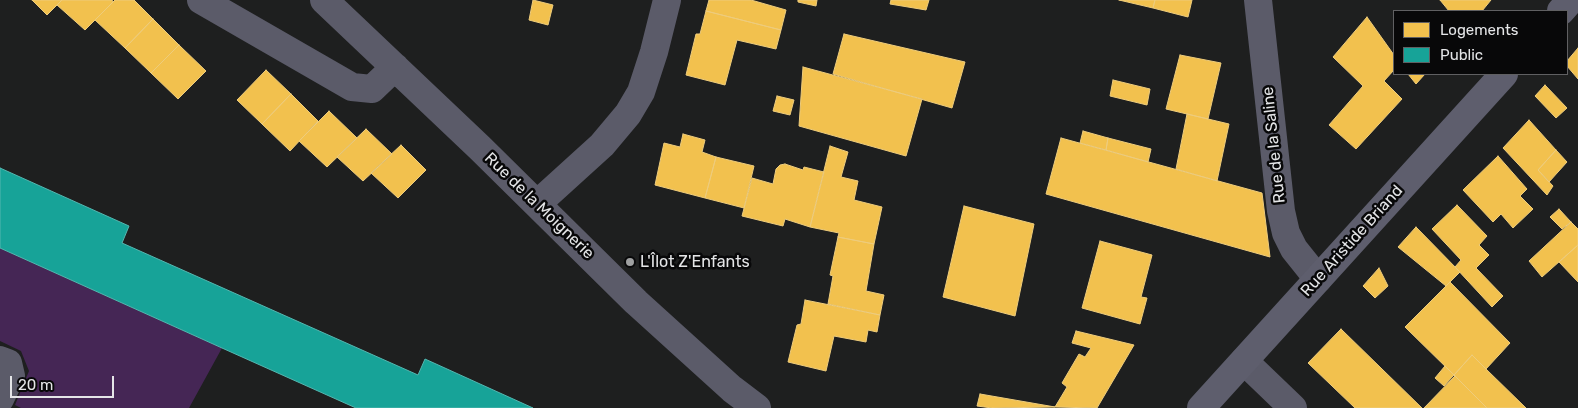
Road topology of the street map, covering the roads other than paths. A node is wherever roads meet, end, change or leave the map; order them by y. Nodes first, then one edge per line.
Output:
1 (201, 0) edge
2 (324, 0) edge
3 (667, 0) edge
4 (1258, 0) edge
5 (1571, 0) edge
6 (1562, 10) edge
7 (395, 67) junction
8 (1503, 75) edge
9 (537, 204) junction
10 (1318, 279) junction
11 (0, 360) edge
12 (1244, 361) junction
13 (0, 400) edge
14 (757, 408) edge
15 (1201, 408) edge
16 (1293, 408) edge

1 - 7 street
2 - 7 street, Rue de la Moignerie
3 - 9 street
4 - 10 street, Rue de la Saline
5 - 6 main road
7 - 9 street, Rue de la Moignerie
8 - 10 main road, Rue Aristide Briand
9 - 14 street, Rue de la Moignerie
10 - 12 main road, Rue Aristide Briand
11 - 13 street
12 - 15 main road, Rue Aristide Briand
12 - 16 street

